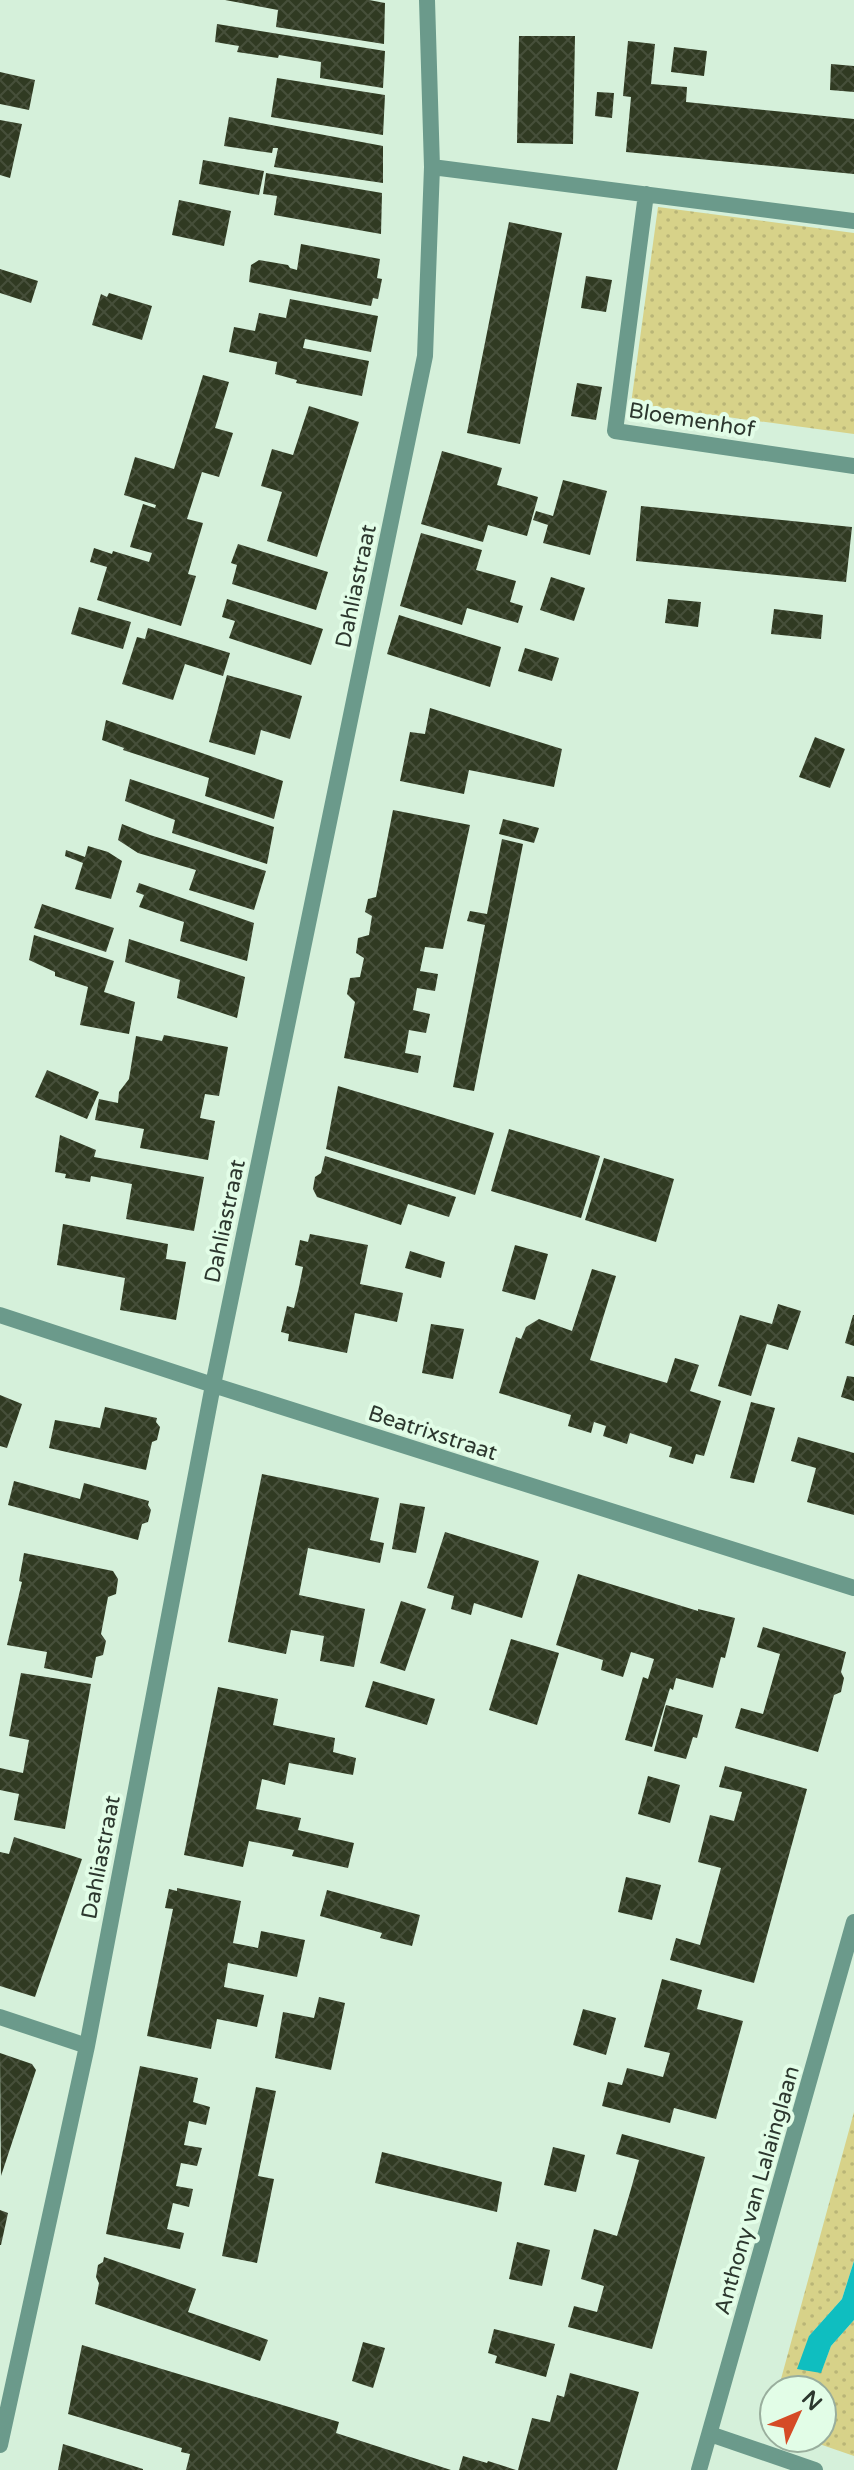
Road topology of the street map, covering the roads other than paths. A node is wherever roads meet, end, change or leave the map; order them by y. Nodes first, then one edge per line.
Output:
1 (427, 0) edge
2 (432, 167) junction
3 (646, 194) junction
4 (854, 221) edge
5 (854, 466) edge
6 (0, 1315) edge
7 (213, 1385) junction
8 (854, 1588) edge
9 (854, 1922) edge
10 (0, 2017) edge
11 (87, 2046) junction
12 (3, 2415) edge
13 (710, 2434) junction
14 (0, 2445) edge
15 (699, 2470) edge
16 (815, 2470) edge

1 - 2 street, Dahliastraat
2 - 3 street
2 - 7 street, Dahliastraat
3 - 4 street
3 - 5 street, Bloemenhof
6 - 7 street, Beatrixstraat
7 - 8 street, Beatrixstraat
7 - 11 street, Dahliastraat
9 - 13 street, Anthony van Lalainglaan
10 - 11 street
11 - 12 street, Dahliastraat
12 - 14 street, Dahliastraat
13 - 15 street, Anthony van Lalainglaan
13 - 16 street

